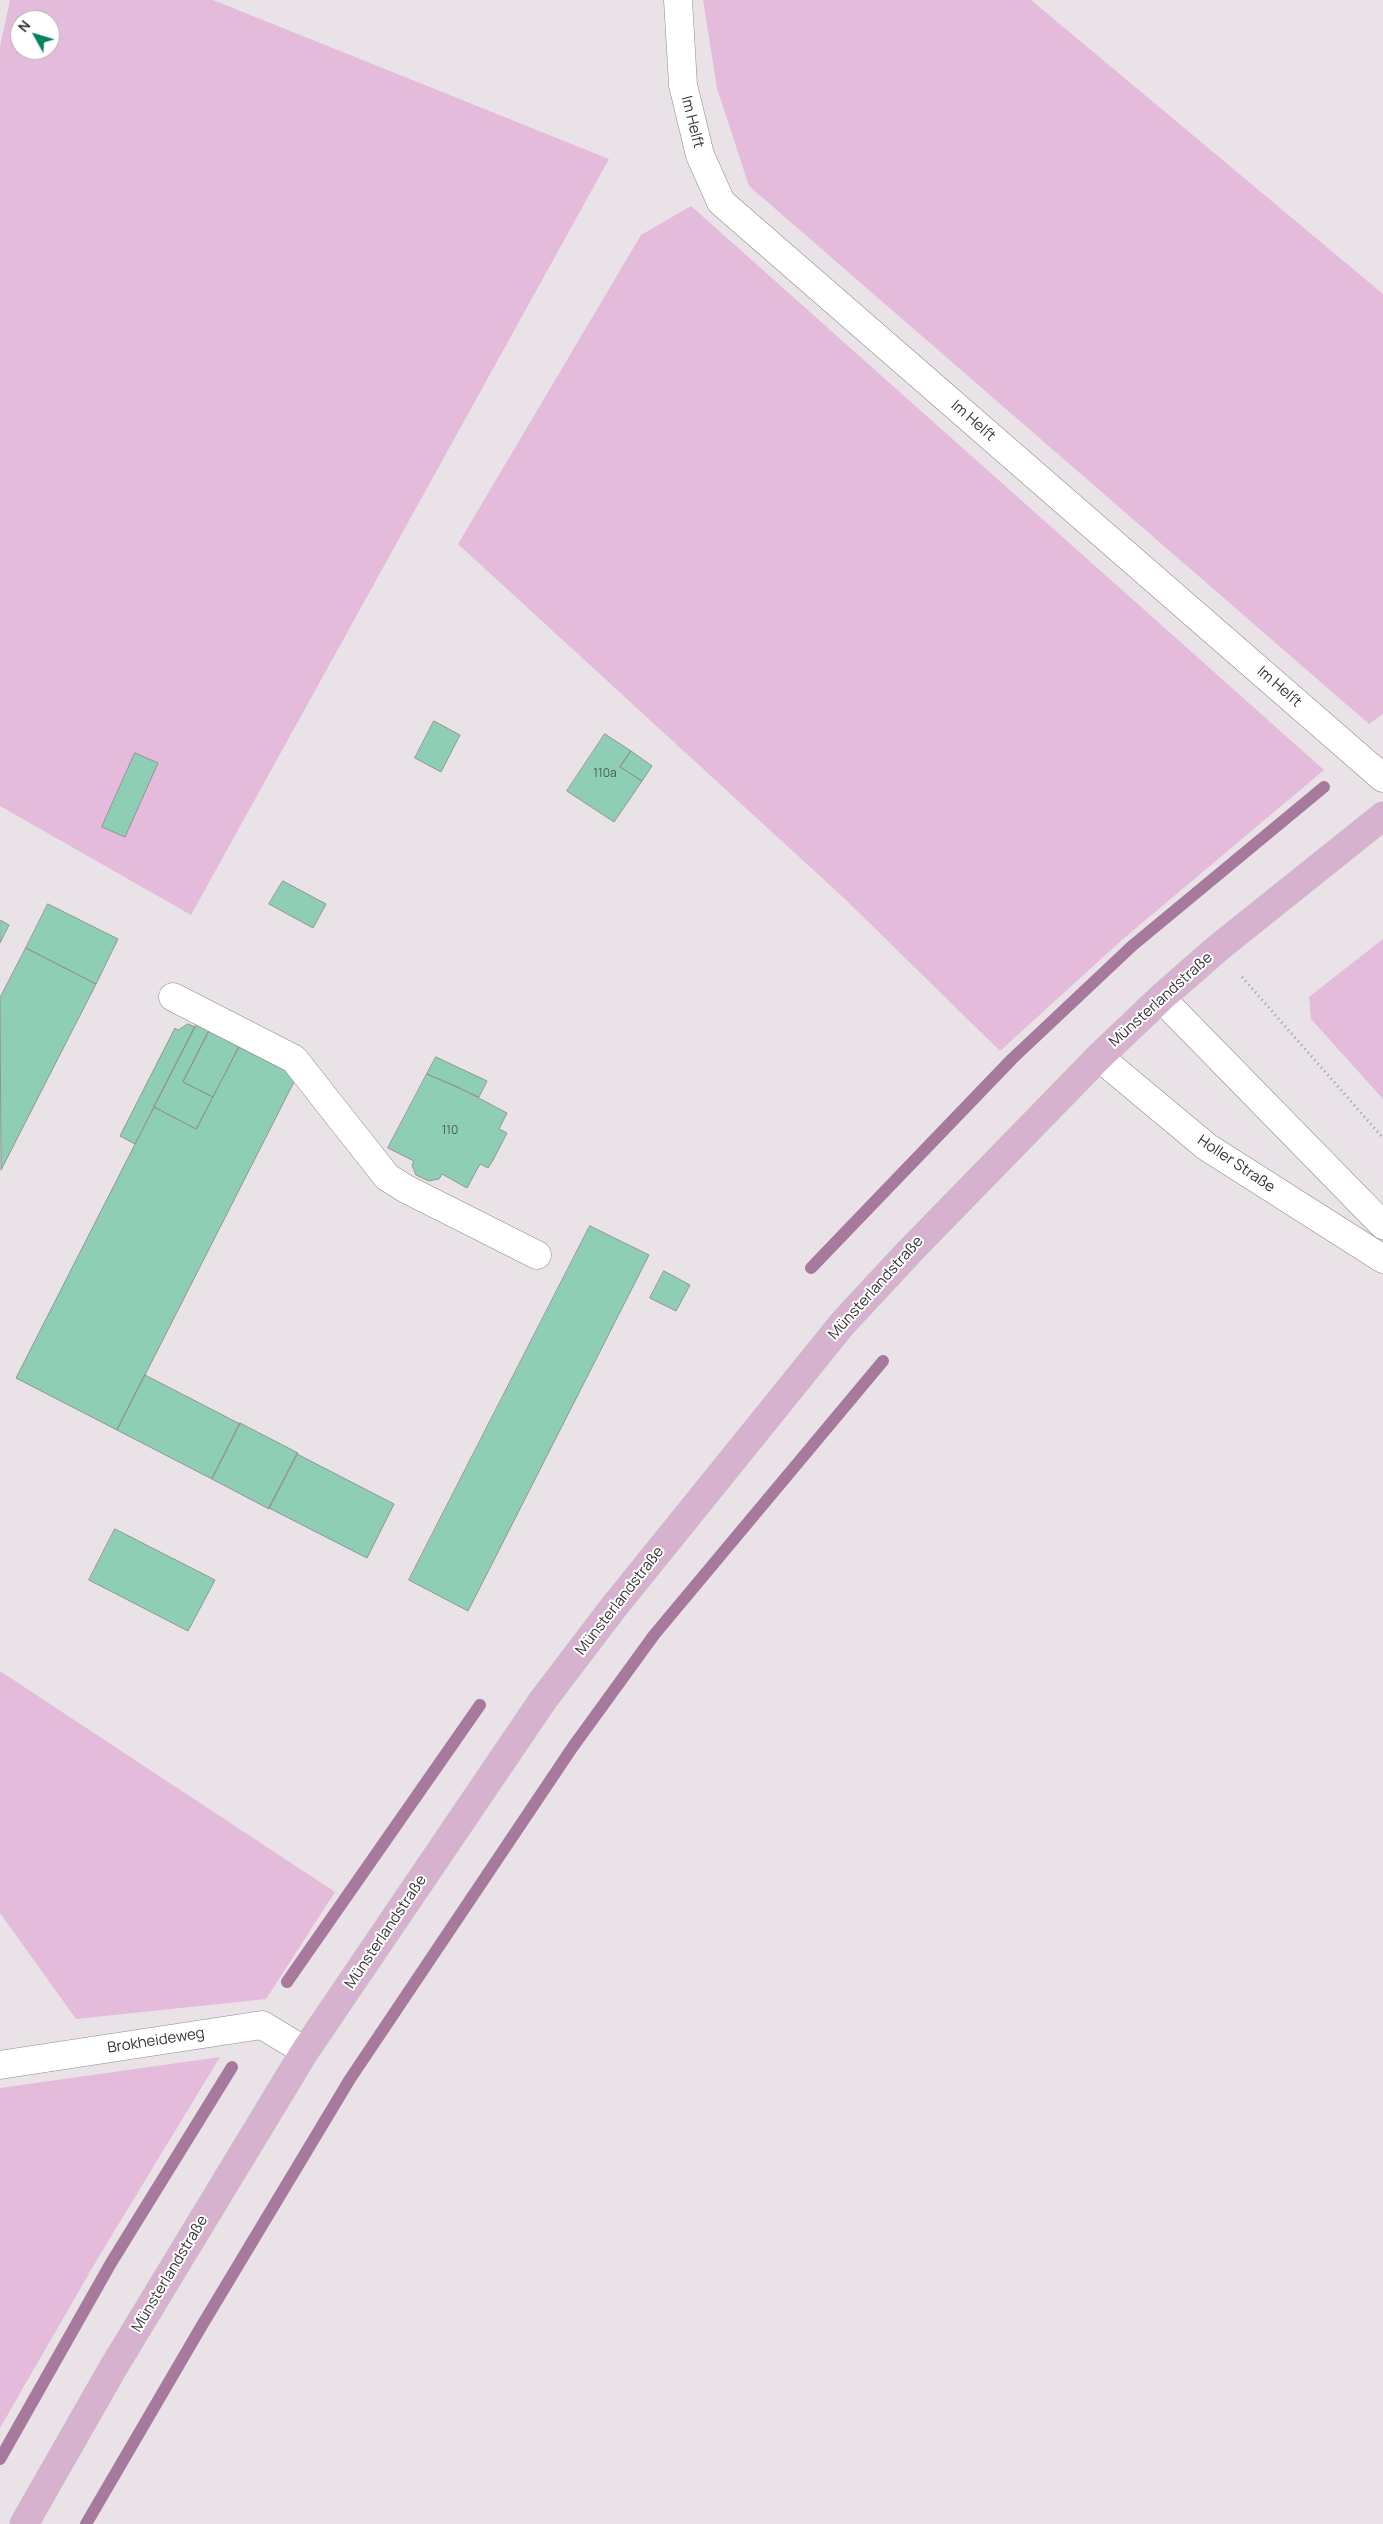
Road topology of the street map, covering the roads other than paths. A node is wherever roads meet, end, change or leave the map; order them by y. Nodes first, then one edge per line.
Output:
1 (678, 0) edge
2 (1383, 778) edge
3 (1383, 816) edge
4 (173, 997) dead end
5 (1161, 998) junction
6 (1099, 1057) junction
7 (1383, 1225) edge
8 (537, 1255) dead end
9 (1383, 1259) edge
10 (305, 2051) junction
11 (0, 2065) edge
12 (24, 2524) edge

1 - 2 street, Im Helft
3 - 5 main road, Münsterlandstraße
4 - 8 street
5 - 6 main road, Münsterlandstraße
5 - 7 street
6 - 9 street, Holler Straße
6 - 10 main road, Münsterlandstraße
10 - 11 street, Brokheideweg
10 - 12 main road, Münsterlandstraße

